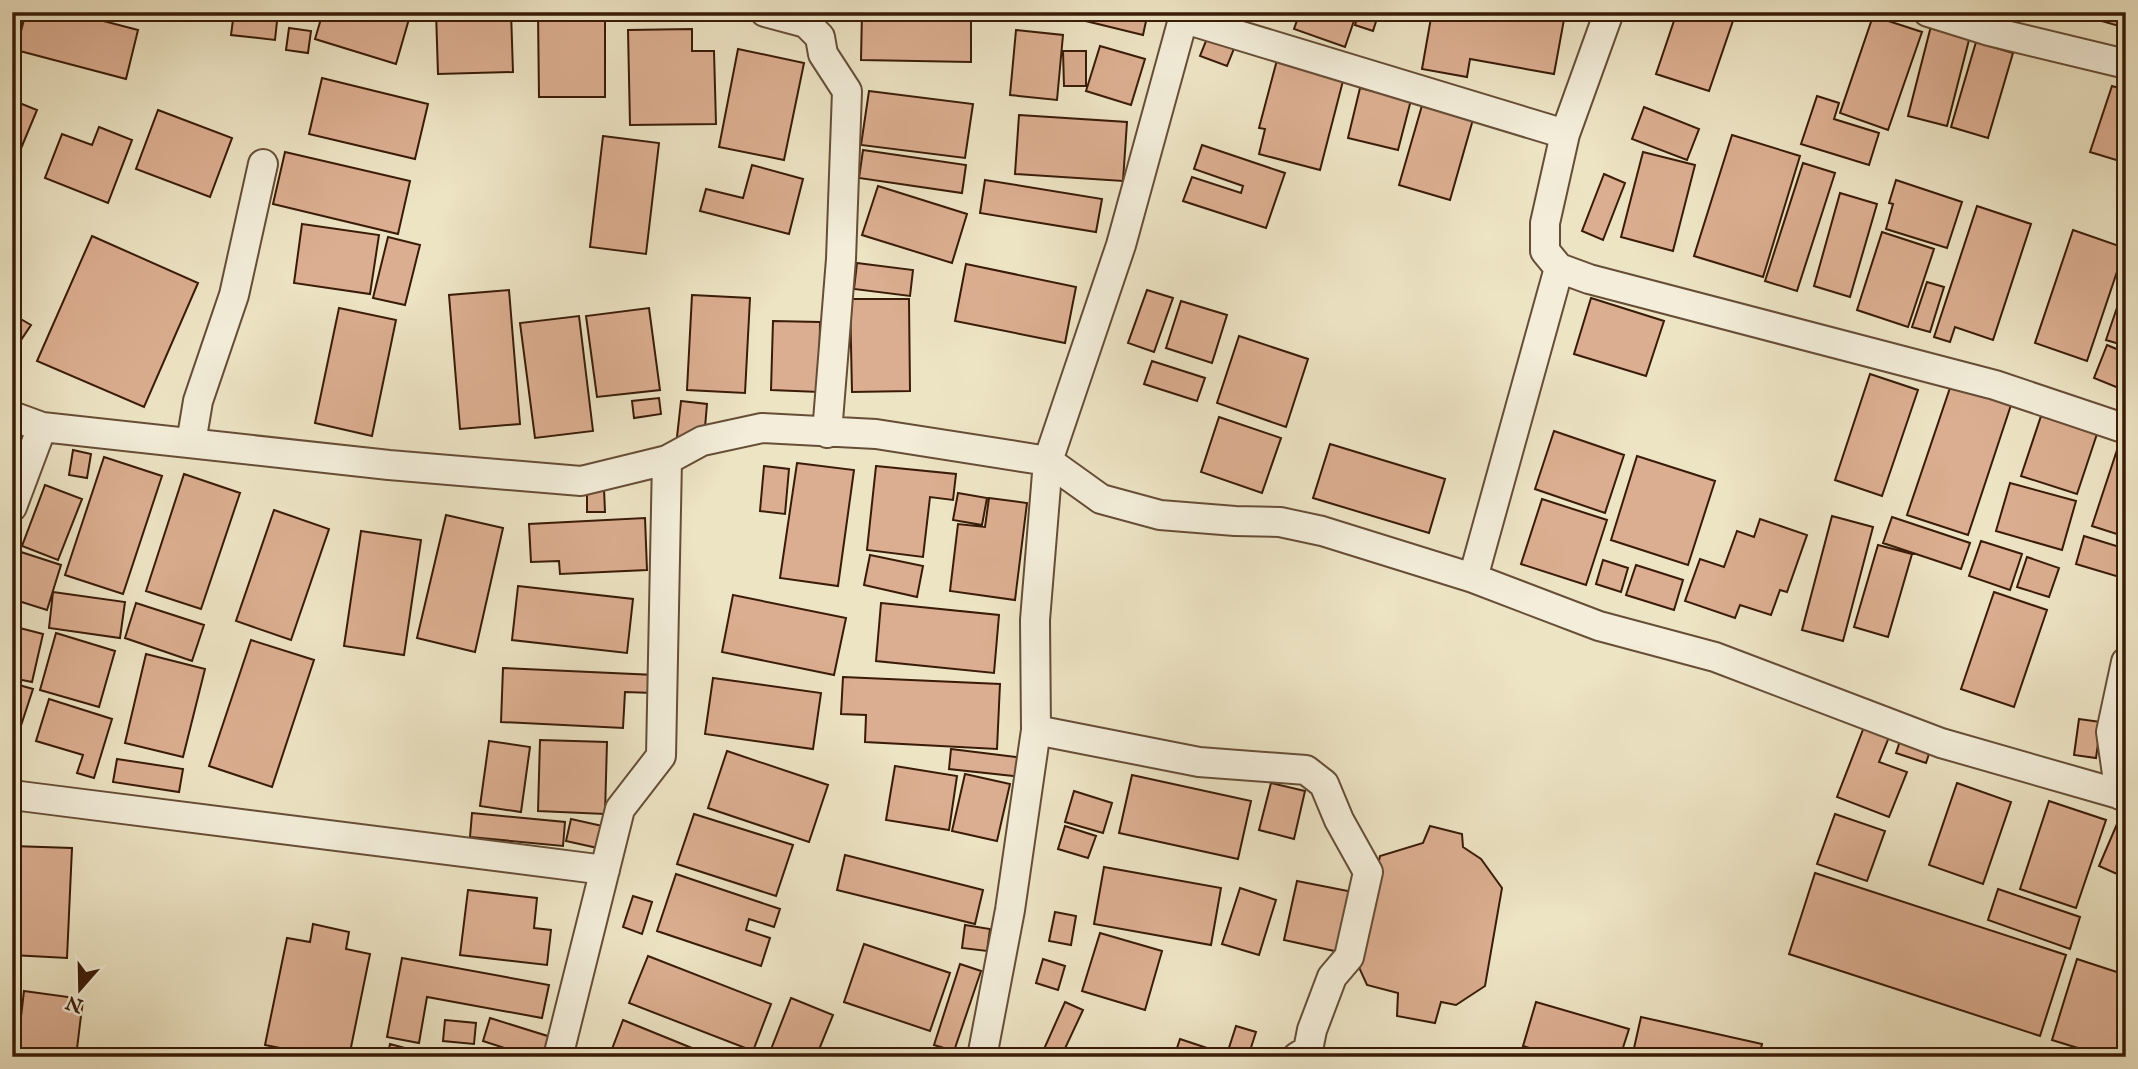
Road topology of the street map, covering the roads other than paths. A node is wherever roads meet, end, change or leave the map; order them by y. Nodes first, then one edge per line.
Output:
1 (765, 12) edge
2 (1609, 12) edge
3 (1928, 12) edge
4 (1185, 16) edge
5 (1992, 22) edge
6 (2126, 64) edge
7 (1565, 134) junction
8 (263, 164) dead end
9 (1559, 268) junction
10 (12, 416) edge
11 (42, 427) junction
12 (2126, 429) edge
13 (827, 433) junction
14 (191, 443) junction
15 (667, 460) junction
16 (1048, 461) junction
17 (12, 507) edge
18 (1473, 579) junction
19 (2126, 662) edge
20 (1036, 730) junction
21 (12, 795) edge
22 (2123, 795) edge
23 (605, 870) junction
24 (558, 1057) edge
25 (982, 1057) edge
26 (1297, 1057) edge

1 - 13 street
2 - 7 street
3 - 5 street
4 - 7 street
4 - 16 street
5 - 6 street
7 - 9 street
8 - 14 street
9 - 12 street
9 - 18 street
10 - 11 street
11 - 14 street
11 - 17 street
13 - 15 street
13 - 16 street
14 - 15 street
15 - 23 street
16 - 18 street
16 - 20 street
18 - 22 street
19 - 22 street
20 - 25 street
20 - 26 street
21 - 23 street
23 - 24 street

